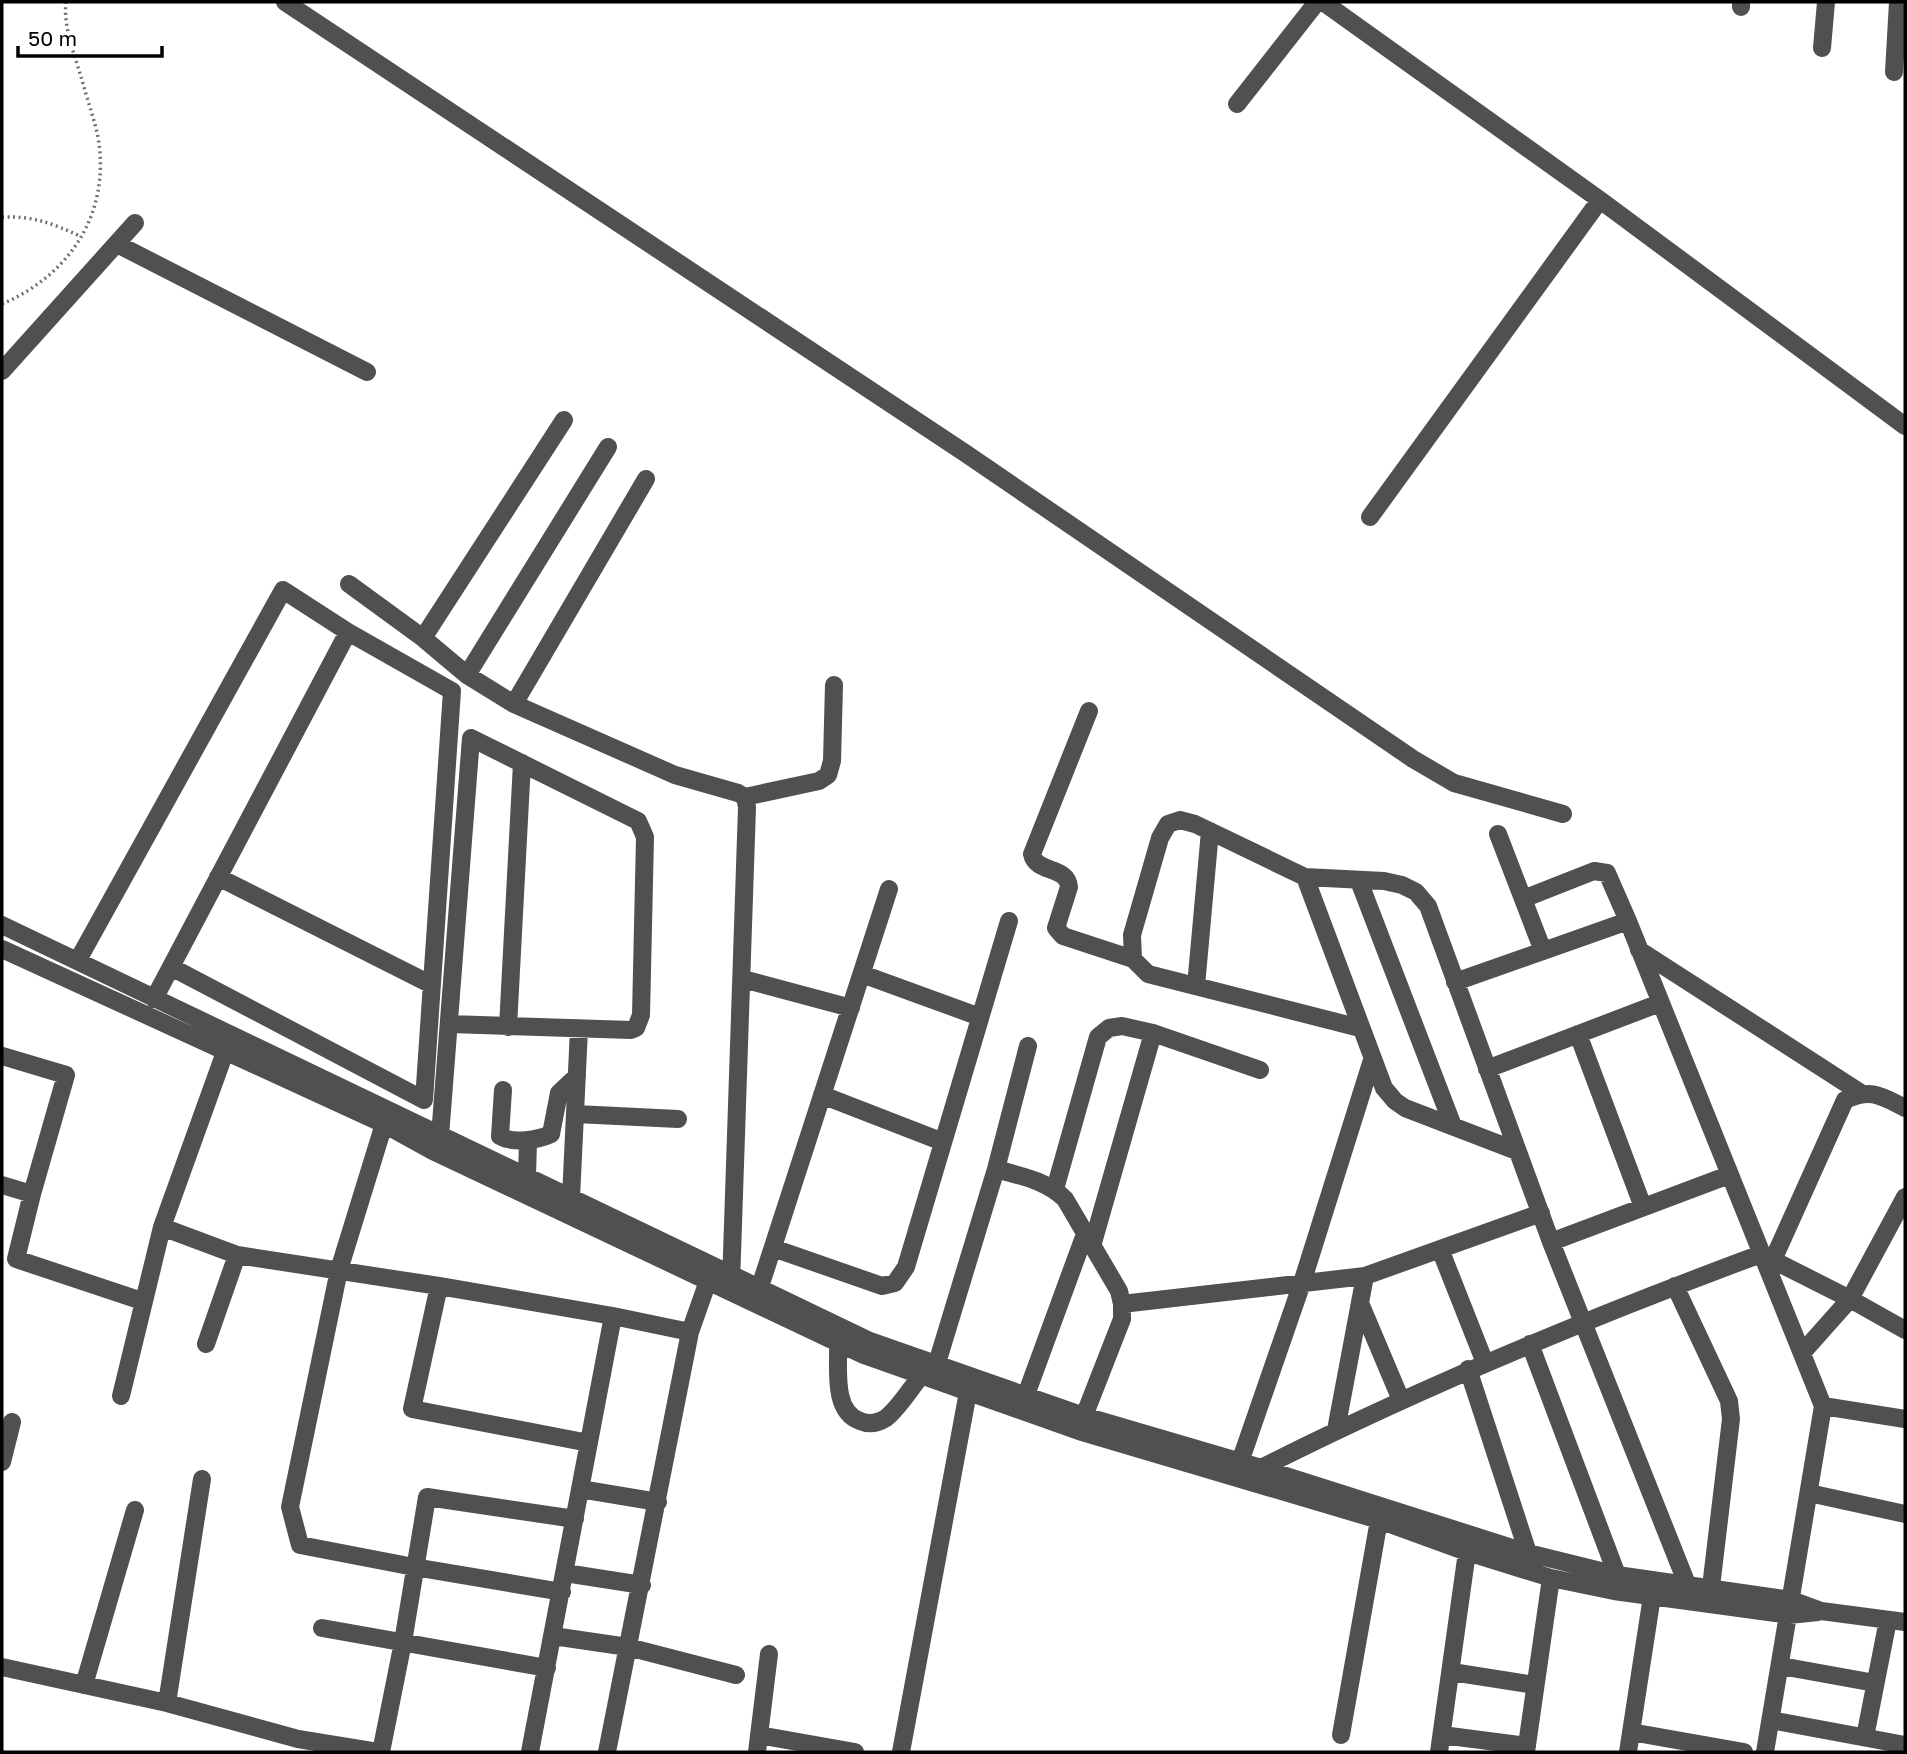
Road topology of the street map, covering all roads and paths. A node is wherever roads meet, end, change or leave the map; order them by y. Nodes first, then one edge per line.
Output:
1 (66, 2) edge
2 (285, 2) edge
3 (1317, 2) edge
4 (1323, 2) edge
5 (1826, 2) edge
6 (1898, 2) edge
7 (1822, 48) dead end
8 (1894, 72) dead end
9 (1237, 104) dead end
10 (1600, 200) junction
11 (2, 217) edge
12 (135, 223) dead end
13 (81, 237) junction
14 (117, 244) junction
15 (2, 304) edge
16 (2, 370) edge
17 (367, 372) dead end
18 (564, 420) dead end
19 (1905, 426) edge
20 (608, 447) dead end
21 (646, 480) dead end
22 (1370, 517) dead end
23 (349, 584) dead end
24 (348, 632) junction
25 (423, 638) junction
26 (467, 675) junction
27 (834, 685) dead end
28 (514, 704) junction
29 (1088, 711) dead end
30 (522, 763) junction
31 (746, 797) junction
32 (1563, 814) dead end
33 (1210, 831) junction
34 (1498, 834) dead end
35 (218, 877) junction
36 (1305, 877) junction
37 (1359, 881) junction
38 (889, 889) dead end
39 (1523, 899) junction
40 (1009, 921) dead end
41 (1628, 921) junction
42 (2, 925) edge
43 (2, 948) edge
44 (1639, 950) junction
45 (1543, 951) junction
46 (1133, 959) junction
47 (78, 960) junction
48 (171, 967) junction
49 (862, 974) junction
50 (743, 979) junction
51 (1455, 982) junction
52 (432, 985) junction
53 (1196, 986) junction
54 (154, 999) junction
55 (1660, 1003) junction
56 (851, 1008) junction
57 (980, 1017) junction
58 (450, 1024) junction
59 (508, 1027) junction
60 (1360, 1028) junction
61 (579, 1029) junction
62 (1153, 1033) junction
63 (1578, 1034) junction
64 (229, 1042) junction
65 (1028, 1046) dead end
66 (2, 1056) edge
67 (1372, 1060) junction
68 (1487, 1069) junction
69 (1260, 1070) dead end
70 (577, 1076) junction
71 (503, 1090) dead end
72 (1861, 1093) junction
73 (822, 1096) junction
74 (1905, 1108) edge
75 (576, 1114) junction
76 (678, 1119) dead end
77 (384, 1124) junction
78 (1453, 1126) junction
79 (440, 1136) junction
80 (528, 1140) junction
81 (943, 1142) junction
82 (1517, 1151) junction
83 (996, 1169) junction
84 (1729, 1175) junction
85 (527, 1177) junction
86 (2, 1185) edge
87 (1055, 1189) junction
88 (32, 1194) junction
89 (1905, 1197) edge
90 (571, 1198) junction
91 (1643, 1207) junction
92 (1541, 1213) junction
93 (1900, 1216) edge
94 (162, 1227) junction
95 (1088, 1240) junction
96 (1551, 1242) junction
97 (773, 1248) junction
98 (1440, 1250) junction
99 (237, 1255) junction
100 (9, 1257) edge
101 (1767, 1257) junction
102 (339, 1270) junction
103 (1365, 1276) junction
104 (708, 1281) junction
105 (731, 1283) junction
106 (1302, 1283) junction
107 (439, 1286) junction
108 (1675, 1286) junction
109 (757, 1295) junction
110 (1850, 1299) junction
111 (142, 1301) junction
112 (1360, 1303) junction
113 (1122, 1304) junction
114 (613, 1316) junction
115 (1584, 1322) junction
116 (1905, 1330) edge
117 (690, 1332) junction
118 (838, 1343) junction
119 (206, 1344) dead end
120 (1530, 1344) junction
121 (1802, 1353) junction
122 (1476, 1366) junction
123 (929, 1374) junction
124 (968, 1392) junction
125 (1026, 1395) junction
126 (121, 1396) dead end
127 (1401, 1400) junction
128 (1823, 1406) junction
129 (1905, 1419) edge
130 (12, 1422) dead end
131 (1082, 1424) junction
132 (1336, 1430) junction
133 (589, 1443) junction
134 (2, 1462) edge
135 (1240, 1462) junction
136 (1261, 1468) junction
137 (202, 1479) dead end
138 (580, 1489) junction
139 (1810, 1493) junction
140 (658, 1502) junction
141 (135, 1510) dead end
142 (1905, 1514) edge
143 (575, 1519) junction
144 (1379, 1520) junction
145 (1467, 1552) junction
146 (1528, 1553) junction
147 (414, 1567) junction
148 (565, 1573) junction
149 (1617, 1575) junction
150 (1551, 1578) junction
151 (1688, 1584) junction
152 (642, 1585) junction
153 (1654, 1587) junction
154 (1711, 1587) junction
155 (562, 1592) junction
156 (1790, 1608) junction
157 (1896, 1621) edge
158 (321, 1628) dead end
159 (554, 1636) junction
160 (403, 1642) junction
161 (628, 1647) junction
162 (769, 1654) dead end
163 (1781, 1666) junction
164 (2, 1667) edge
165 (548, 1668) junction
166 (1452, 1672) junction
167 (736, 1675) dead end
168 (1875, 1683) junction
169 (84, 1685) junction
170 (1535, 1685) junction
171 (167, 1703) junction
172 (1771, 1720) junction
173 (1631, 1732) junction
174 (1341, 1735) dead end
175 (1865, 1737) junction
176 (758, 1744) edge
177 (1441, 1744) edge
178 (1905, 1745) edge
179 (321, 1748) edge
180 (1526, 1749) edge
181 (380, 1752) edge
182 (530, 1752) edge
183 (607, 1752) edge
184 (855, 1752) edge
185 (901, 1752) edge
186 (1628, 1752) edge
187 (1744, 1752) edge
188 (1765, 1752) edge

1 - 13 path
2 - 32 street
3 - 9 street
4 - 10 street
5 - 7 street
6 - 8 street
10 - 19 street
10 - 22 street
11 - 13 path
12 - 14 street
13 - 15 path
14 - 16 street
14 - 17 street
18 - 25 street
20 - 26 street
21 - 28 street
23 - 25 street
24 - 35 street
24 - 47 street
24 - 52 street
25 - 26 street
26 - 28 street
27 - 31 street
28 - 31 street
29 - 46 street
30 - 58 street
30 - 59 street
30 - 61 street
31 - 50 street
33 - 36 street
33 - 46 street
33 - 53 street
34 - 39 street
35 - 48 street
35 - 52 street
36 - 37 street
36 - 60 street
37 - 51 street
37 - 78 street
38 - 49 street
39 - 41 street
39 - 45 street
40 - 57 street
41 - 44 street
41 - 45 street
42 - 47 street
43 - 64 street
44 - 55 street
44 - 72 street
45 - 51 street
46 - 53 street
47 - 54 street
48 - 52 street
48 - 54 street
49 - 56 street
49 - 57 street
50 - 56 street
50 - 105 street
51 - 68 street
53 - 60 street
54 - 64 street
55 - 63 street
55 - 84 street
56 - 73 street
57 - 81 street
58 - 59 street
58 - 79 street
59 - 61 street
60 - 67 street
61 - 70 street
62 - 69 street
62 - 87 street
62 - 95 street
63 - 68 street
63 - 91 street
64 - 77 street
64 - 79 street
64 - 94 street
65 - 83 street
66 - 88 street
67 - 78 street
67 - 106 street
68 - 82 street
70 - 75 street
70 - 80 street
71 - 80 street
72 - 74 street
72 - 101 street
73 - 81 street
73 - 97 street
75 - 76 street
75 - 90 street
77 - 102 street
77 - 104 street
78 - 82 street
79 - 85 street
80 - 85 street
81 - 97 street
82 - 92 street
83 - 87 street
83 - 123 street
84 - 91 street
84 - 101 street
85 - 90 street
86 - 88 street
87 - 95 street
88 - 100 street
89 - 93 street
90 - 105 street
91 - 96 street
92 - 96 street
92 - 98 street
93 - 110 street
94 - 99 street
94 - 111 street
95 - 113 street
95 - 125 street
96 - 115 street
97 - 109 street
98 - 103 street
98 - 122 street
99 - 102 street
99 - 119 street
100 - 111 street
101 - 108 street
101 - 110 street
101 - 121 street
102 - 107 street
102 - 147 street
103 - 106 street
103 - 112 street
104 - 105 street
104 - 117 street
105 - 109 street
106 - 113 street
106 - 135 street
107 - 114 street
107 - 133 street
108 - 115 street
108 - 154 street
109 - 118 street
109 - 123 street
110 - 116 street
110 - 121 street
111 - 126 street
112 - 127 street
112 - 132 street
113 - 131 street
114 - 117 street
114 - 133 street
115 - 120 street
115 - 151 street
117 - 140 street
118 - 123 street
118 - 123 street
120 - 122 street
120 - 149 street
121 - 128 street
122 - 127 street
122 - 146 street
123 - 124 street
123 - 125 street
124 - 131 street
124 - 185 street
125 - 131 street
127 - 132 street
128 - 129 street
128 - 139 street
130 - 134 street
131 - 135 street
131 - 144 street
132 - 136 street
133 - 138 street
135 - 136 street
136 - 146 street
137 - 171 street
138 - 140 street
138 - 143 street
139 - 142 street
139 - 156 street
140 - 152 street
141 - 169 street
143 - 147 street
143 - 148 street
144 - 145 street
144 - 174 street
145 - 150 street
145 - 166 street
146 - 149 street
147 - 155 street
147 - 160 street
148 - 152 street
148 - 155 street
149 - 153 street
150 - 153 street
150 - 170 street
151 - 153 street
151 - 154 street
152 - 161 street
153 - 156 street
153 - 173 street
154 - 156 street
155 - 159 street
156 - 157 street
156 - 163 street
157 - 168 street
158 - 160 street
159 - 161 street
159 - 165 street
160 - 165 street
160 - 181 street
161 - 167 street
161 - 183 street
162 - 176 street
163 - 168 street
163 - 172 street
164 - 169 street
165 - 182 street
166 - 170 street
166 - 177 street
168 - 175 street
169 - 171 street
170 - 180 street
171 - 179 street
172 - 175 street
172 - 188 street
173 - 186 street
173 - 187 street
175 - 178 street
176 - 184 street
177 - 180 street
179 - 181 street

